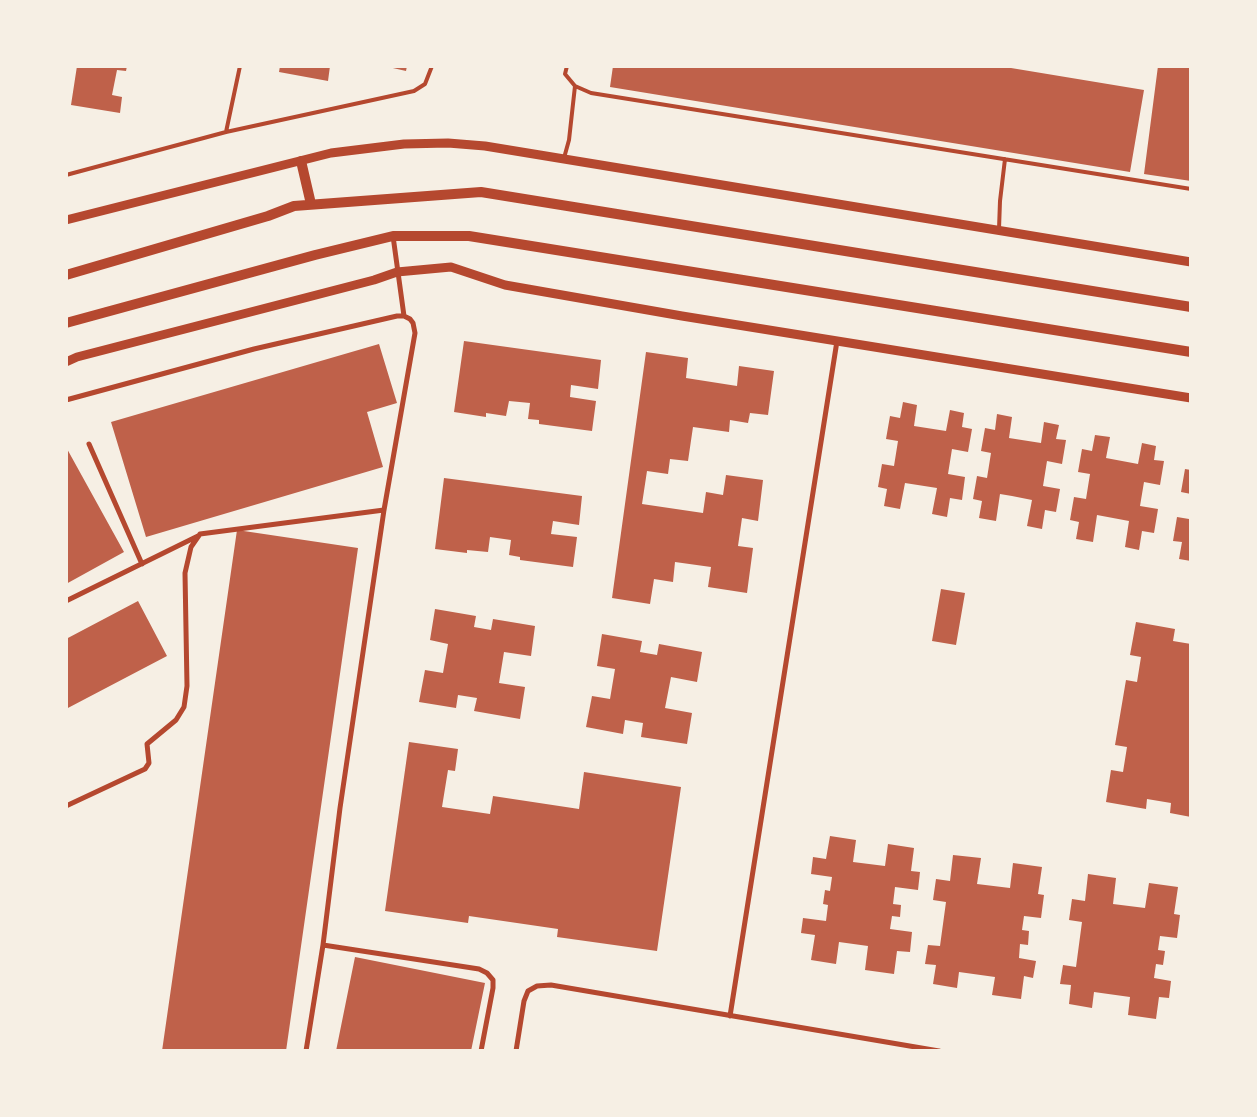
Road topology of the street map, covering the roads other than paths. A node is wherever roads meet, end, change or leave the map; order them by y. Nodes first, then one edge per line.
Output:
1 (240, 66) edge
2 (432, 66) edge
3 (567, 66) edge
4 (575, 86) junction
5 (226, 132) junction
6 (564, 159) junction
7 (1004, 159) junction
8 (302, 161) junction
9 (66, 175) edge
10 (1191, 189) edge
11 (310, 204) junction
12 (66, 220) edge
13 (999, 232) junction
14 (393, 236) junction
15 (1191, 262) edge
16 (397, 272) junction
17 (66, 275) edge
18 (1191, 307) edge
19 (404, 316) junction
20 (66, 323) edge
21 (837, 341) junction
22 (1191, 352) edge
23 (66, 362) edge
24 (1191, 398) edge
25 (66, 400) edge
26 (89, 444) dead end
27 (384, 510) junction
28 (200, 534) junction
29 (142, 564) junction
30 (66, 602) edge
31 (66, 806) edge
32 (323, 945) junction
33 (730, 1016) junction
34 (306, 1051) edge
35 (481, 1051) edge
36 (516, 1051) edge
37 (939, 1051) edge

1 - 5 lane
2 - 5 lane
3 - 4 lane
4 - 6 lane
4 - 7 lane
5 - 9 lane
6 - 8 street
6 - 13 street
7 - 10 lane
7 - 13 lane
8 - 11 main road
8 - 12 street
11 - 17 main road
11 - 18 main road
13 - 15 street
14 - 16 street
14 - 20 main road
14 - 22 main road
16 - 19 street
16 - 21 street
16 - 23 street
19 - 25 street
19 - 27 street
21 - 24 street
21 - 33 street
26 - 29 street
27 - 28 street
27 - 32 street
28 - 29 street
28 - 31 street
29 - 30 street
32 - 34 street
32 - 35 street
33 - 36 street
33 - 37 street

